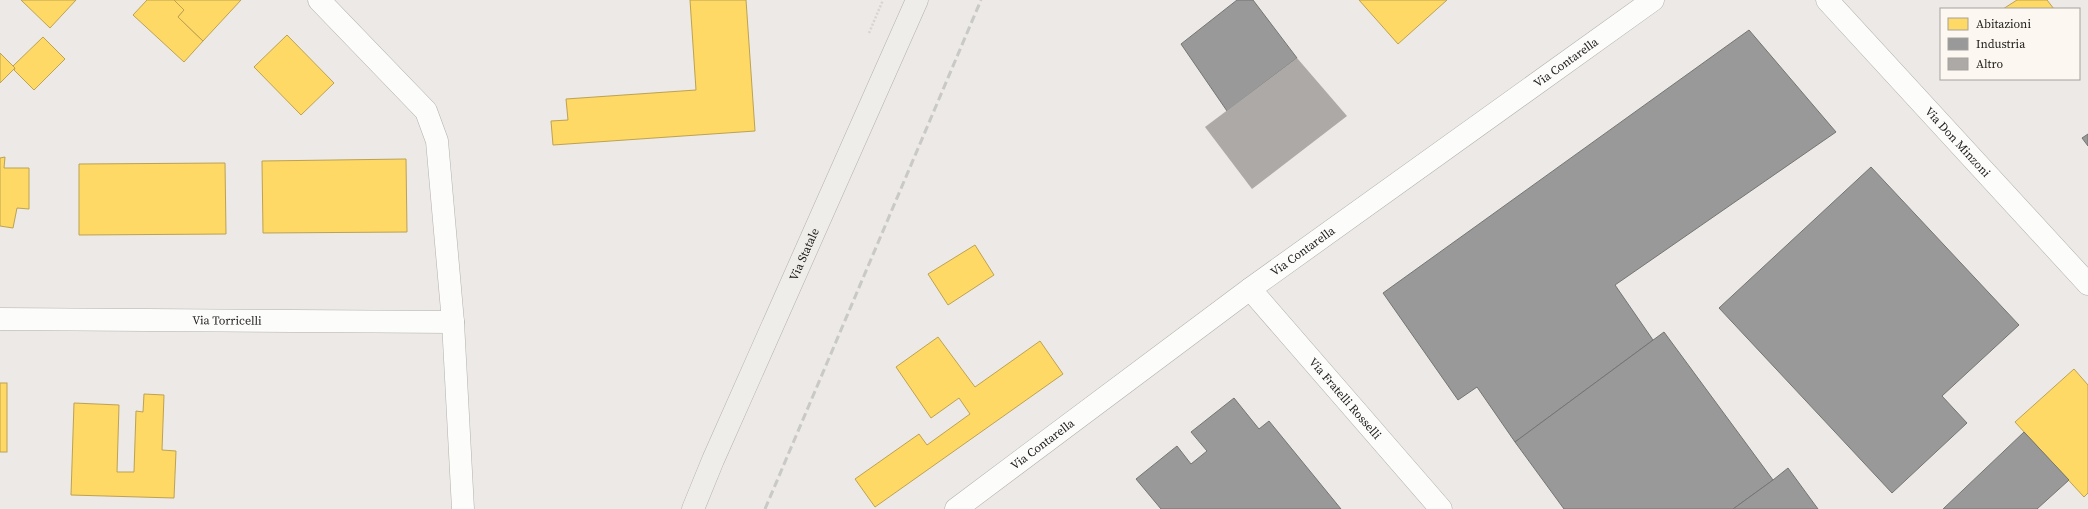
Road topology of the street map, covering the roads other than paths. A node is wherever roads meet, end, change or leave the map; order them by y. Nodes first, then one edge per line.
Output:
1 (319, 0) edge
2 (917, 0) edge
3 (1653, 0) edge
4 (1827, 0) edge
5 (2088, 284) edge
6 (1250, 289) junction
7 (0, 319) edge
8 (453, 322) junction
9 (463, 509) edge
10 (693, 509) edge
11 (956, 509) edge
12 (1441, 509) edge

1 - 8 street
2 - 10 main road, Via Statale
3 - 6 street, Via Contarella
4 - 5 street, Via Don Minzoni
6 - 11 street, Via Contarella
6 - 12 street, Via Fratelli Rosselli
7 - 8 street, Via Torricelli
8 - 9 street

